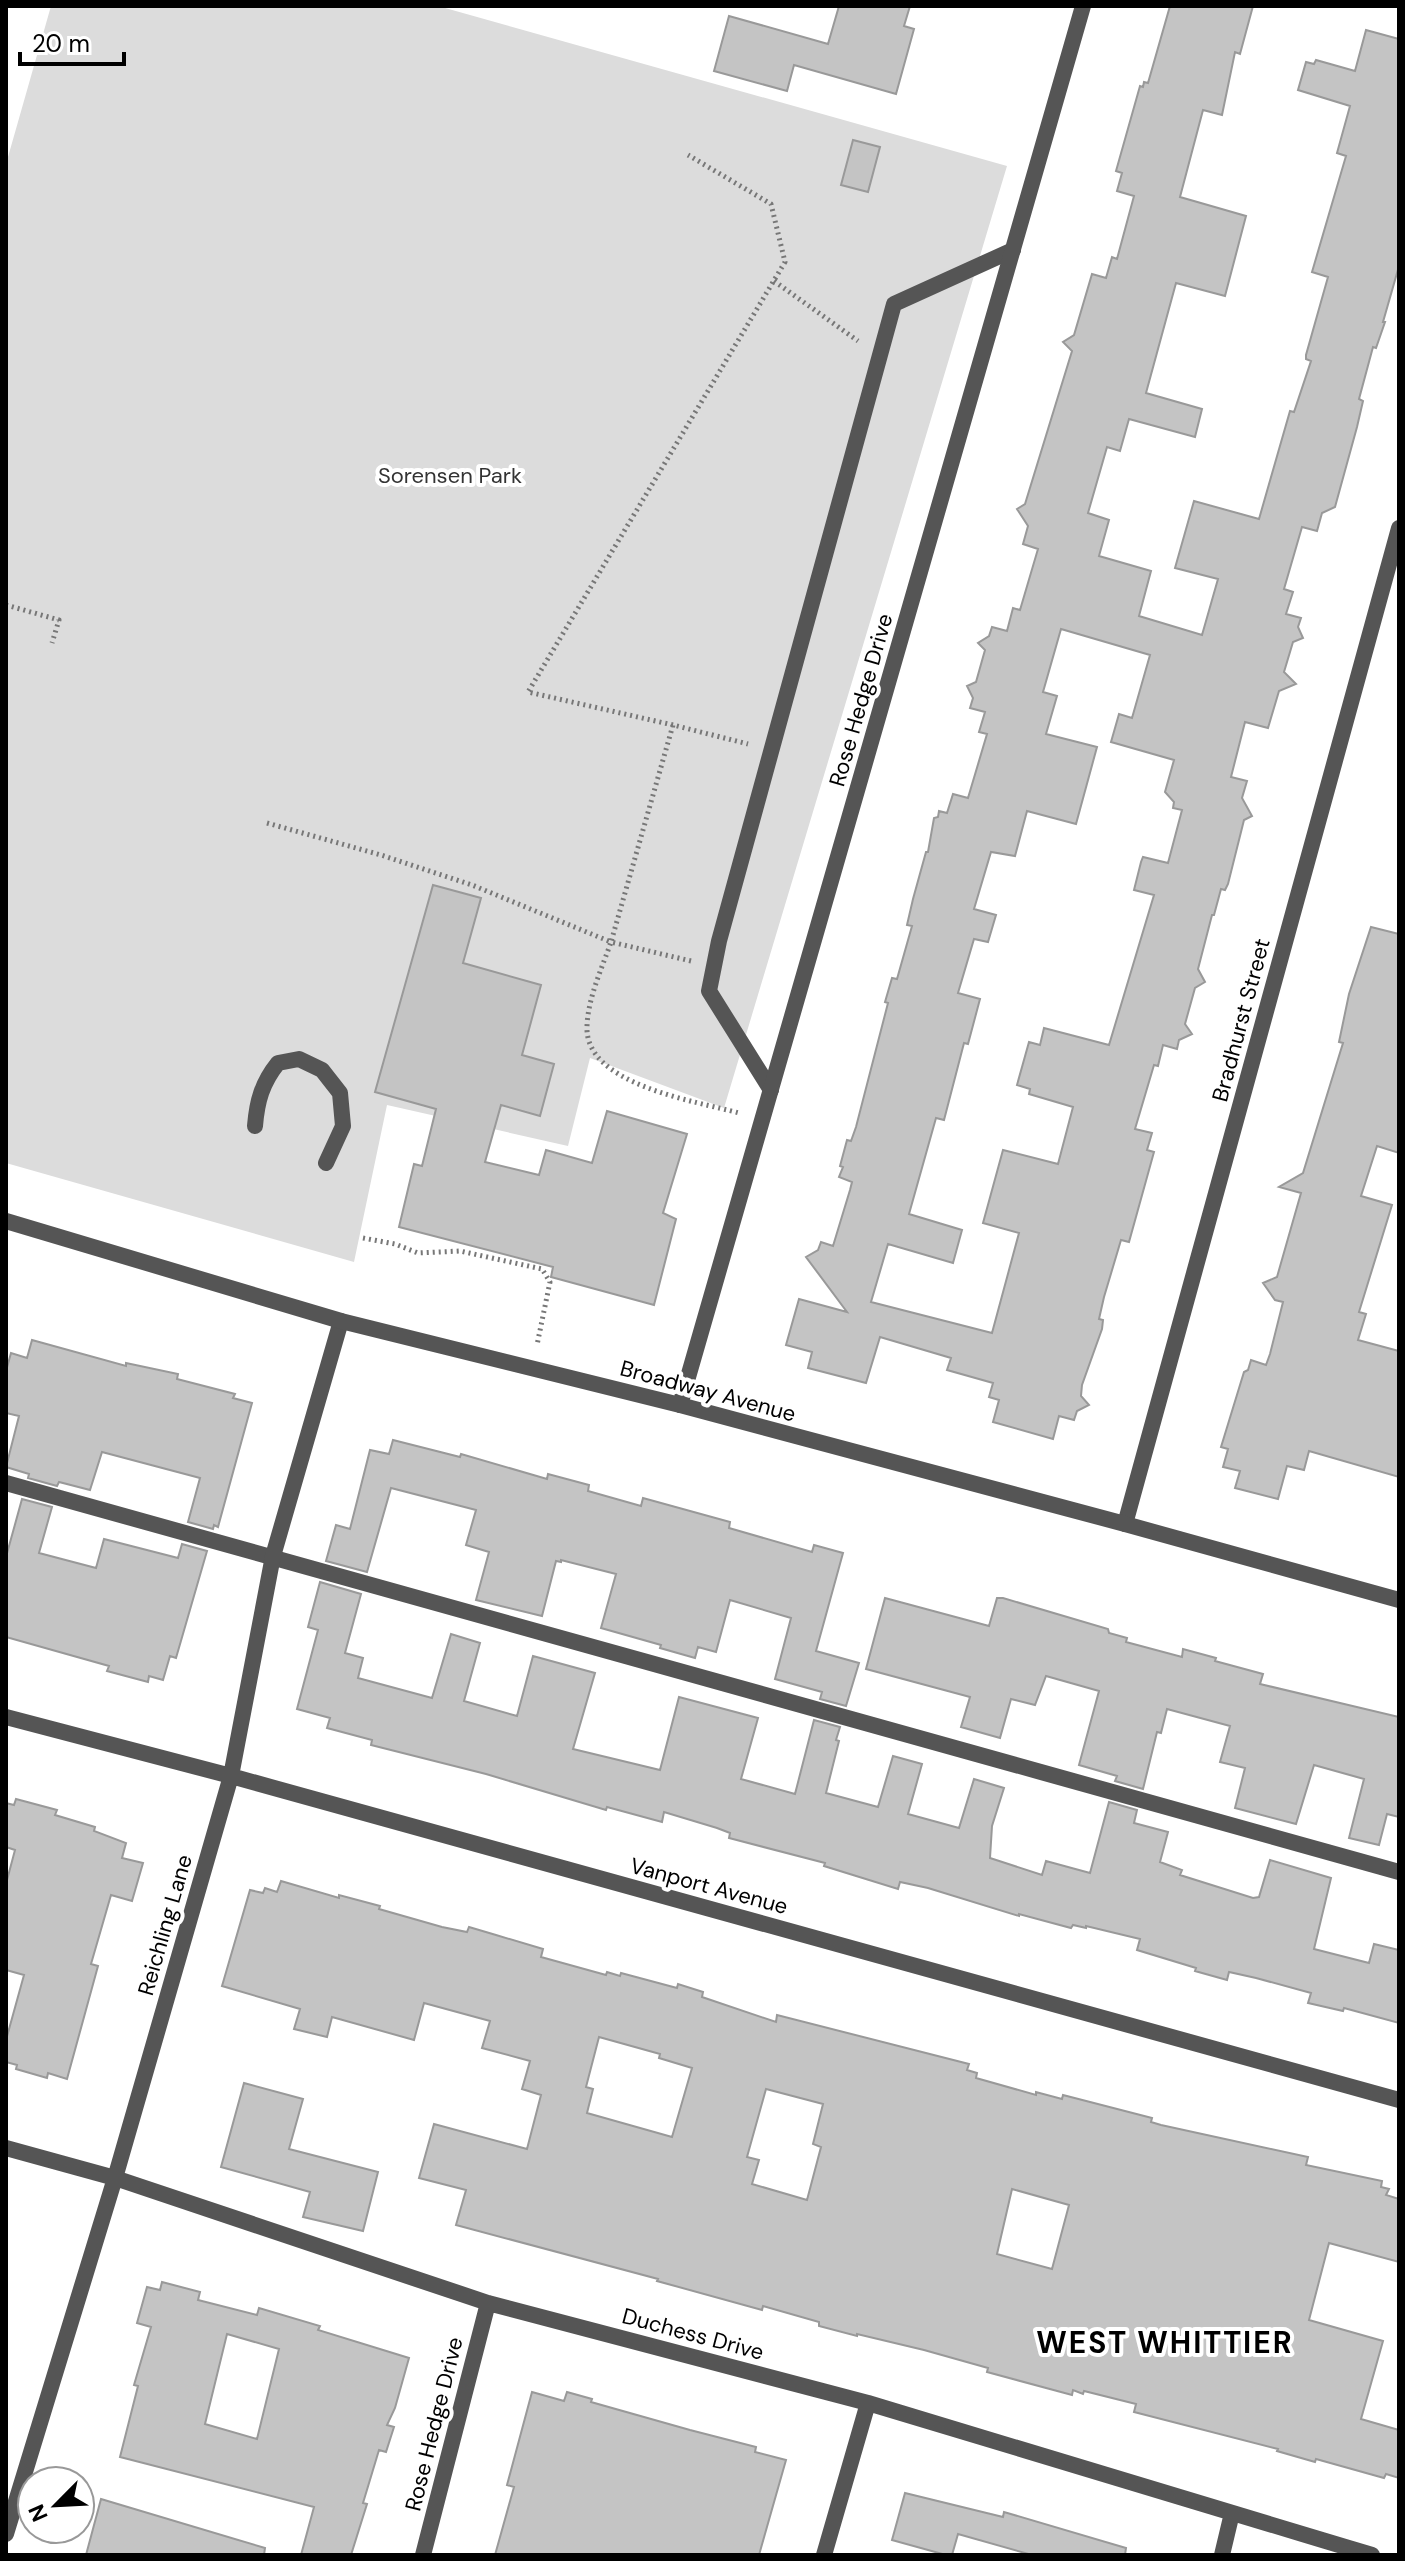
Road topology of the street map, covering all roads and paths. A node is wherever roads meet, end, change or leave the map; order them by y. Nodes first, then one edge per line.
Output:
1 (1083, 6) edge
2 (688, 155) dead end
3 (1013, 250) junction
4 (774, 281) junction
5 (879, 356) junction
6 (1399, 528) edge
7 (6, 605) edge
8 (52, 643) dead end
9 (673, 725) junction
10 (771, 750) junction
11 (267, 823) dead end
12 (611, 942) junction
13 (714, 967) junction
14 (771, 1090) junction
15 (763, 1120) junction
16 (255, 1126) dead end
17 (326, 1163) dead end
18 (6, 1221) edge
19 (363, 1238) dead end
20 (341, 1321) junction
21 (532, 1368) junction
22 (680, 1405) junction
23 (6, 1483) edge
24 (1125, 1524) junction
25 (273, 1556) junction
26 (1399, 1600) edge
27 (6, 1717) edge
28 (231, 1776) junction
29 (1399, 1872) edge
30 (1399, 2100) edge
31 (6, 2148) edge
32 (115, 2178) junction
33 (488, 2303) junction
34 (868, 2403) junction
35 (1232, 2513) junction
36 (6, 2534) edge
37 (423, 2555) edge
38 (824, 2555) edge
39 (1222, 2555) edge
40 (1372, 2555) edge

1 - 3 street, Rose Hedge Drive
2 - 4 path
3 - 5 street
3 - 14 street, Rose Hedge Drive
4 - 5 path
4 - 9 path
5 - 10 street
6 - 24 street, Bradhurst Street
7 - 8 path
9 - 10 path
9 - 12 path
10 - 13 street
11 - 12 path
12 - 13 path
12 - 15 path
13 - 14 street
14 - 15 street, Rose Hedge Drive
15 - 22 street, Rose Hedge Drive
16 - 17 street
18 - 20 street, Broadway Avenue
19 - 21 path
20 - 21 street, Broadway Avenue
20 - 25 street, Reichling Lane
21 - 22 street, Broadway Avenue
22 - 24 street, Broadway Avenue
23 - 25 street
24 - 26 street, Broadway Avenue
25 - 28 street, Reichling Lane
25 - 29 street
27 - 28 street, Vanport Avenue
28 - 30 street, Vanport Avenue
28 - 32 street, Reichling Lane
31 - 32 street, Duchess Drive
32 - 33 street, Duchess Drive
32 - 36 street, Reichling Lane
33 - 34 street, Duchess Drive
33 - 37 street, Rose Hedge Drive
34 - 35 street, Duchess Drive
34 - 38 street
35 - 39 street
35 - 40 street, Duchess Drive

